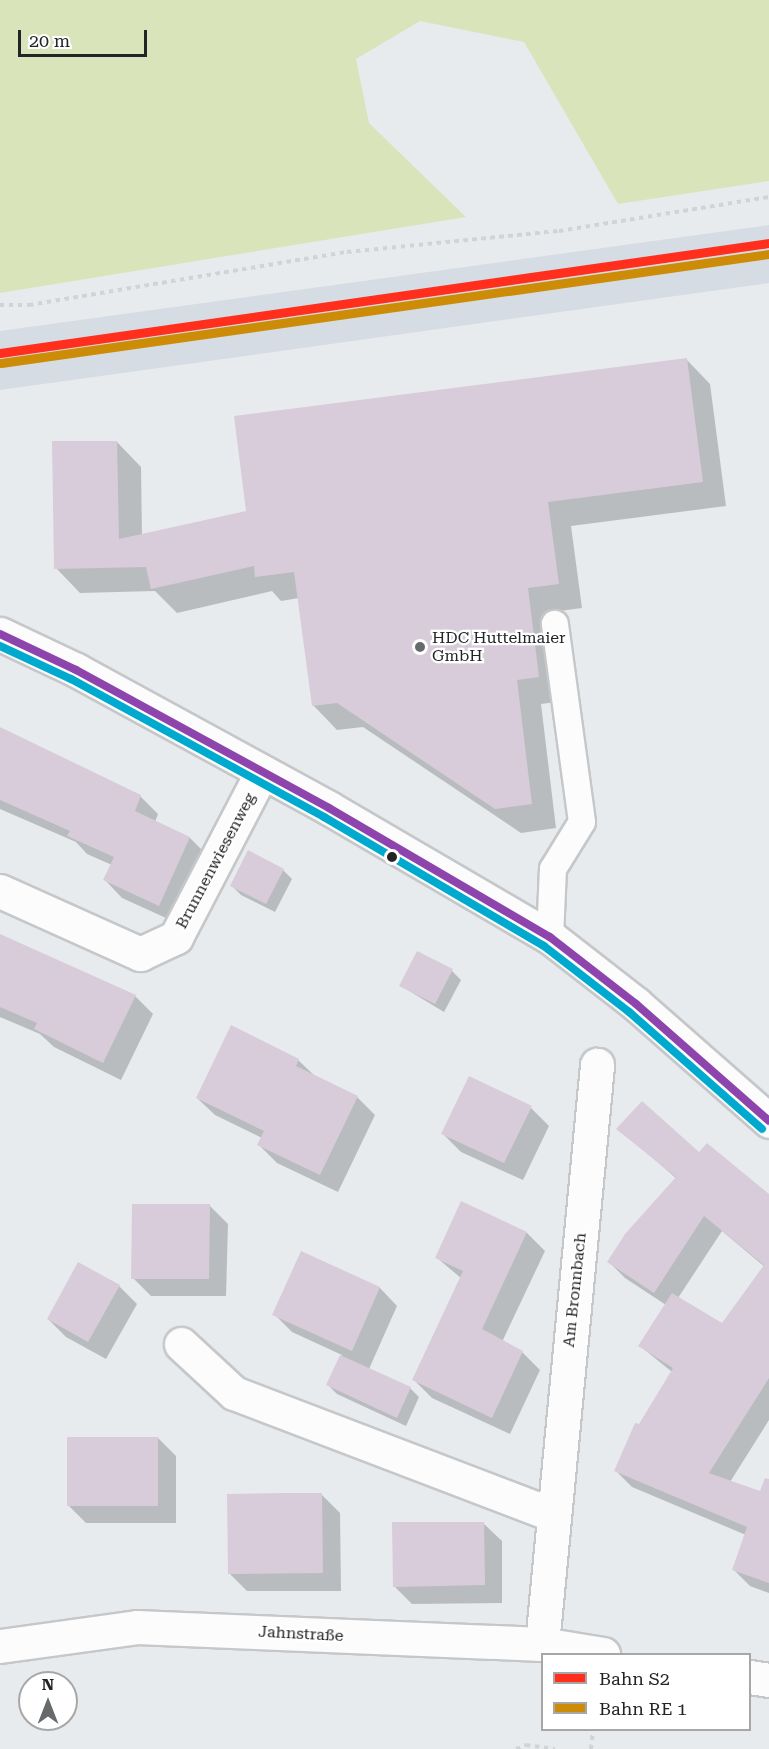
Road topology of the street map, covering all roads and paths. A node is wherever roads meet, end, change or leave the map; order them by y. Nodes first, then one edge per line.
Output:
1 (769, 197) edge
2 (0, 305) edge
3 (555, 624) dead end
4 (0, 634) edge
5 (262, 772) junction
6 (0, 891) edge
7 (550, 937) junction
8 (597, 1065) dead end
9 (769, 1121) edge
10 (182, 1344) dead end
11 (553, 1515) junction
12 (5, 1641) edge
13 (542, 1644) junction
14 (597, 1653) edge
15 (751, 1677) edge
16 (769, 1680) edge
17 (593, 1731) edge
18 (516, 1749) edge
19 (555, 1749) edge
20 (591, 1749) edge

1 - 2 path
3 - 7 lane
4 - 5 street
5 - 6 street, Brunnenwiesenweg
5 - 7 street
7 - 9 street
8 - 11 street, Am Bronnbach
10 - 11 street
11 - 13 street, Am Bronnbach
12 - 13 street, Jahnstraße
13 - 14 street, Jahnstraße
15 - 16 street
17 - 20 path
18 - 19 path

